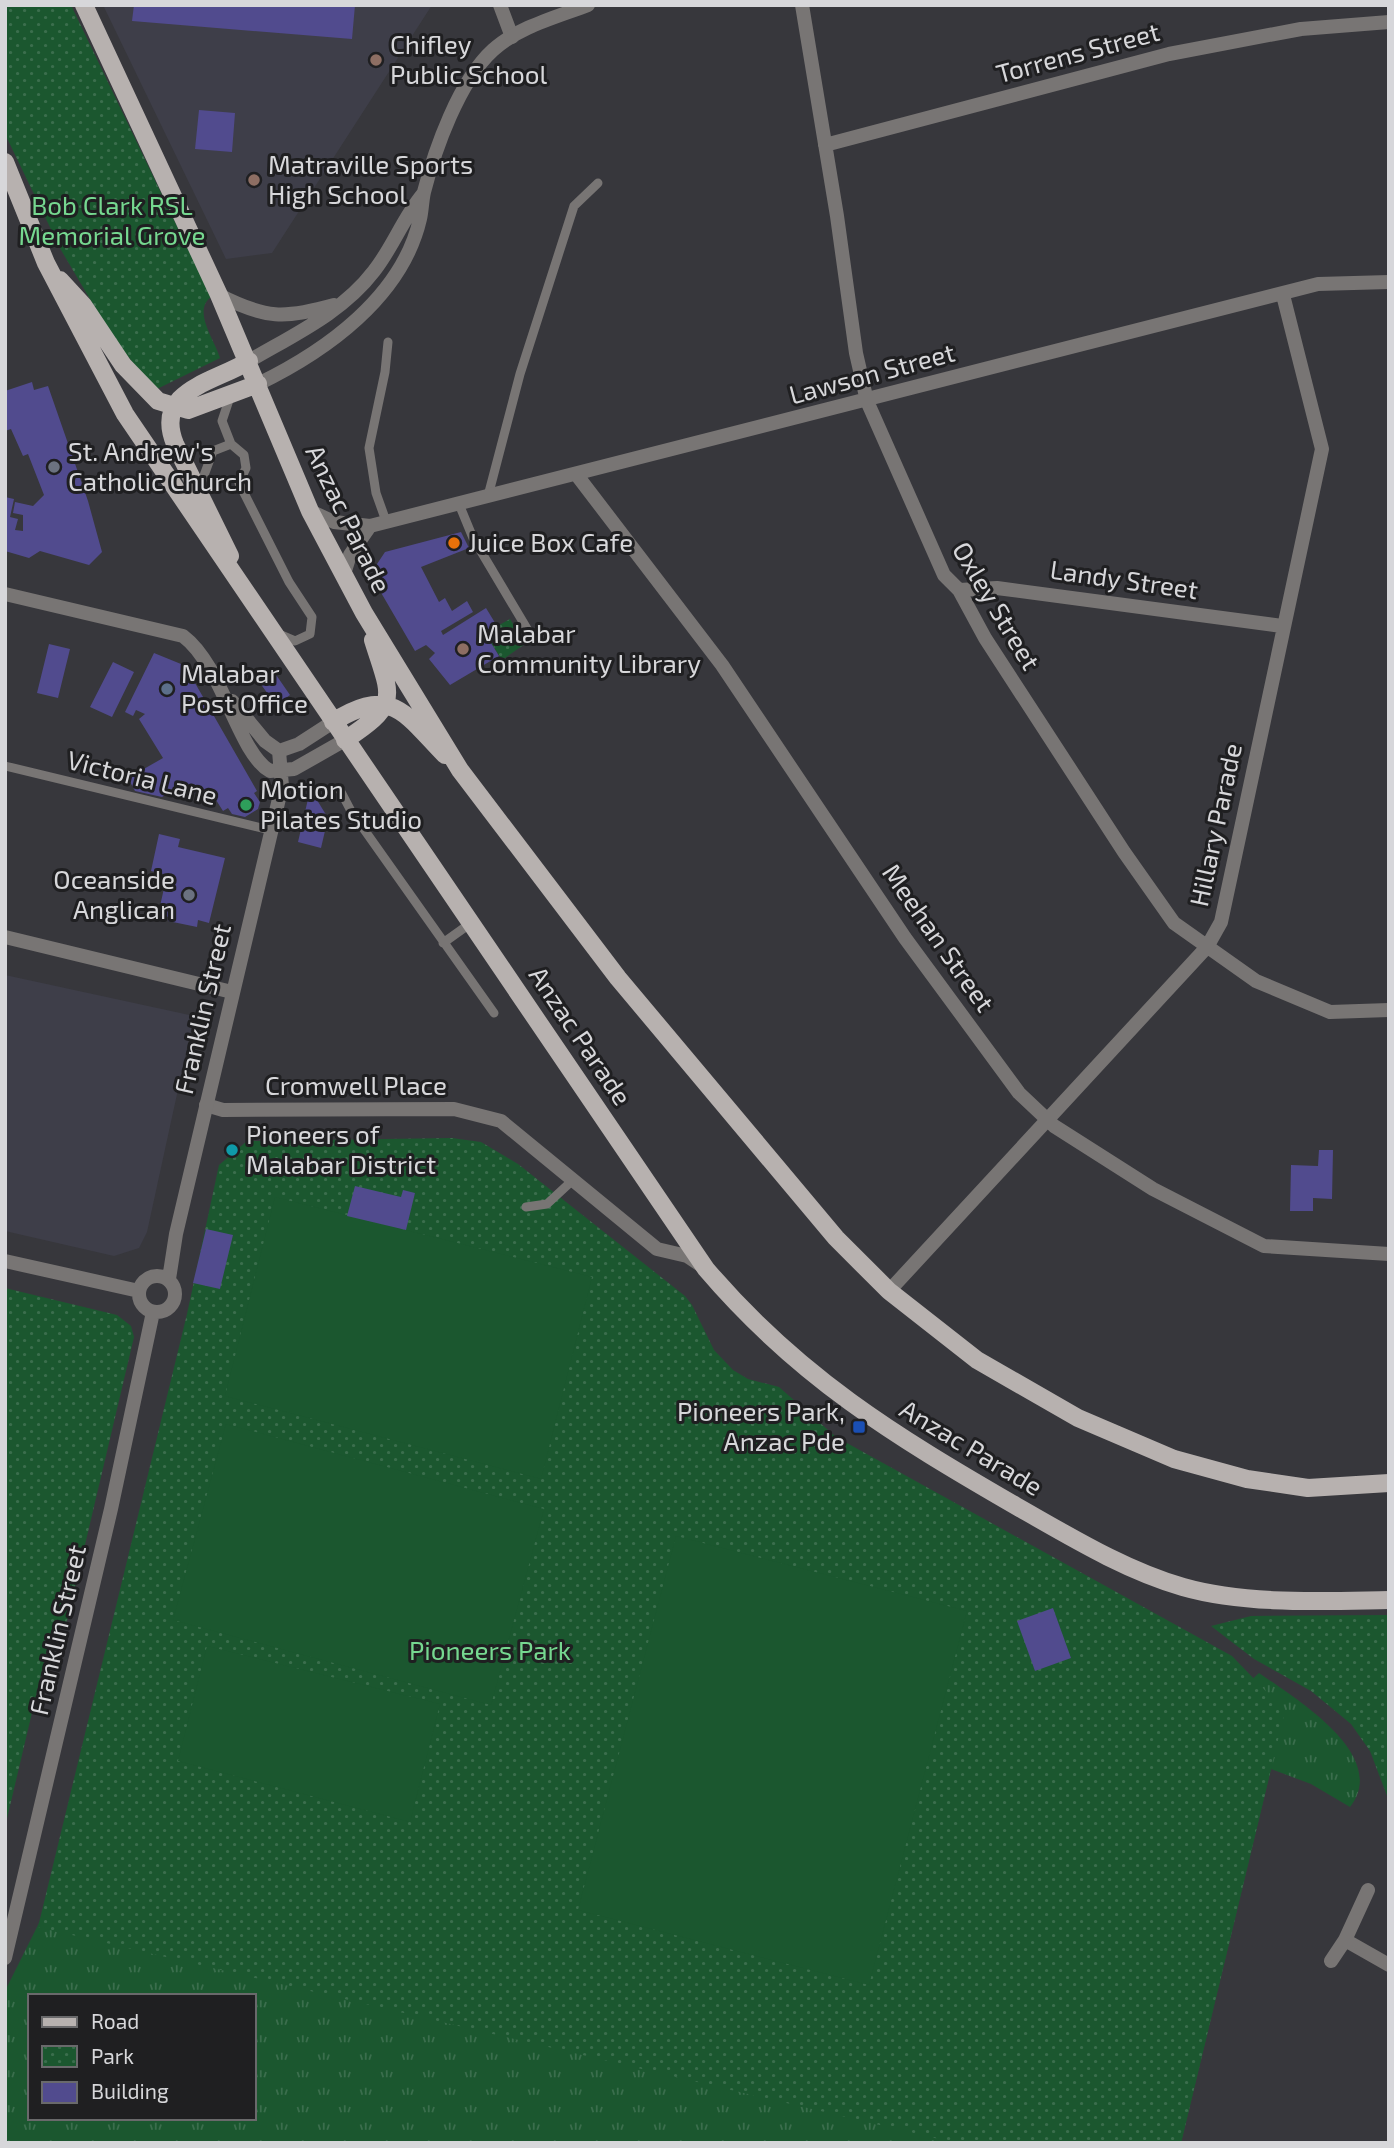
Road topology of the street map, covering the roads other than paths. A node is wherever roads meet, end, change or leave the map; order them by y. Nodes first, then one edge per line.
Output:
1 (84, 5) edge
2 (500, 5) edge
3 (589, 5) edge
4 (802, 5) edge
5 (1389, 22) edge
6 (512, 37) junction
7 (825, 145) junction
8 (5, 162) edge
9 (598, 183) dead end
10 (423, 194) junction
11 (46, 263) junction
12 (1389, 282) edge
13 (219, 295) junction
14 (1283, 295) junction
15 (345, 301) junction
16 (388, 342) dead end
17 (248, 361) junction
18 (258, 384) junction
19 (230, 397) junction
20 (867, 401) junction
21 (172, 407) junction
22 (231, 444) junction
23 (576, 474) junction
24 (199, 489) junction
25 (488, 496) junction
26 (459, 504) junction
27 (310, 511) junction
28 (386, 521) junction
29 (370, 526) junction
30 (345, 574) junction
31 (959, 590) junction
32 (5, 594) edge
33 (246, 595) junction
34 (364, 613) junction
35 (1282, 626) junction
36 (269, 629) junction
37 (529, 632) dead end
38 (224, 692) junction
39 (386, 705) junction
40 (333, 722) junction
41 (345, 740) junction
42 (279, 751) junction
43 (5, 766) edge
44 (460, 770) junction
45 (281, 773) junction
46 (340, 790) dead end
47 (270, 830) junction
48 (471, 923) junction
49 (5, 937) edge
50 (443, 943) junction
51 (1207, 947) junction
52 (232, 992) junction
53 (1389, 1010) edge
54 (494, 1013) dead end
55 (206, 1105) junction
56 (1048, 1120) junction
57 (574, 1180) junction
58 (526, 1208) dead end
59 (1389, 1254) edge
60 (5, 1261) edge
61 (706, 1269) junction
62 (169, 1279) junction
63 (139, 1291) junction
64 (889, 1291) junction
65 (153, 1312) junction
66 (1389, 1483) edge
67 (1389, 1600) edge
68 (1368, 1890) dead end
69 (10, 1933) edge
70 (1345, 1940) junction
71 (5, 1958) edge
72 (1331, 1961) dead end
73 (1389, 1965) edge

1 - 13 main road, Anzac Parade
2 - 6 street
3 - 6 street
4 - 7 street, Oxley Street
5 - 7 street, Torrens Street
6 - 10 street
7 - 20 street, Oxley Street
8 - 11 main road, Anzac Parade
9 - 25 lane
10 - 15 street
10 - 18 street
11 - 21 main road
11 - 33 main road, Anzac Parade
12 - 14 street, Lawson Street
13 - 15 street
13 - 17 main road, Anzac Parade
14 - 20 street, Lawson Street
14 - 35 street, Hillary Parade
15 - 17 street
16 - 28 lane
17 - 18 main road, Anzac Parade
17 - 21 main road
18 - 19 main road
18 - 27 main road, Anzac Parade
19 - 21 main road
19 - 22 lane
20 - 23 street, Lawson Street
20 - 31 street, Oxley Street
21 - 24 main road
22 - 24 lane
22 - 36 lane
23 - 25 street, Lawson Street
23 - 56 street, Meehan Street
24 - 33 main road
25 - 26 street, Lawson Street
26 - 28 street, Lawson Street
26 - 37 lane
27 - 29 street, Lawson Street
27 - 30 main road, Anzac Parade
28 - 29 street, Lawson Street
29 - 30 street
30 - 34 main road, Anzac Parade
31 - 35 street, Landy Street
31 - 51 street, Oxley Street
32 - 38 street
33 - 36 main road, Anzac Parade
34 - 39 main road
34 - 44 main road, Anzac Parade
35 - 51 street, Hillary Parade
36 - 40 main road, Anzac Parade
38 - 42 street
38 - 45 street
39 - 40 main road
39 - 41 main road
39 - 44 main road
40 - 41 main road, Anzac Parade
40 - 42 street
41 - 45 street
41 - 48 main road, Anzac Parade
42 - 45 street, Franklin Street
43 - 47 lane, Victoria Lane
44 - 64 main road, Anzac Parade
45 - 47 street, Franklin Street
46 - 50 lane
47 - 52 street, Franklin Street
48 - 50 lane
48 - 61 main road, Anzac Parade
49 - 52 street
50 - 54 lane
51 - 53 street, Oxley Street
51 - 56 street, Hillary Parade
52 - 55 street, Franklin Street
55 - 57 street, Cromwell Place
55 - 62 street, Franklin Street
56 - 59 street, Meehan Street
56 - 64 street, Hillary Parade
57 - 58 lane
57 - 61 street, Cromwell Place
60 - 63 street
61 - 67 main road, Anzac Parade
62 - 63 street
62 - 65 street
63 - 65 street
64 - 66 main road, Anzac Parade
65 - 69 street, Franklin Street
68 - 70 street
69 - 71 street, Franklin Street
70 - 72 street
70 - 73 street

